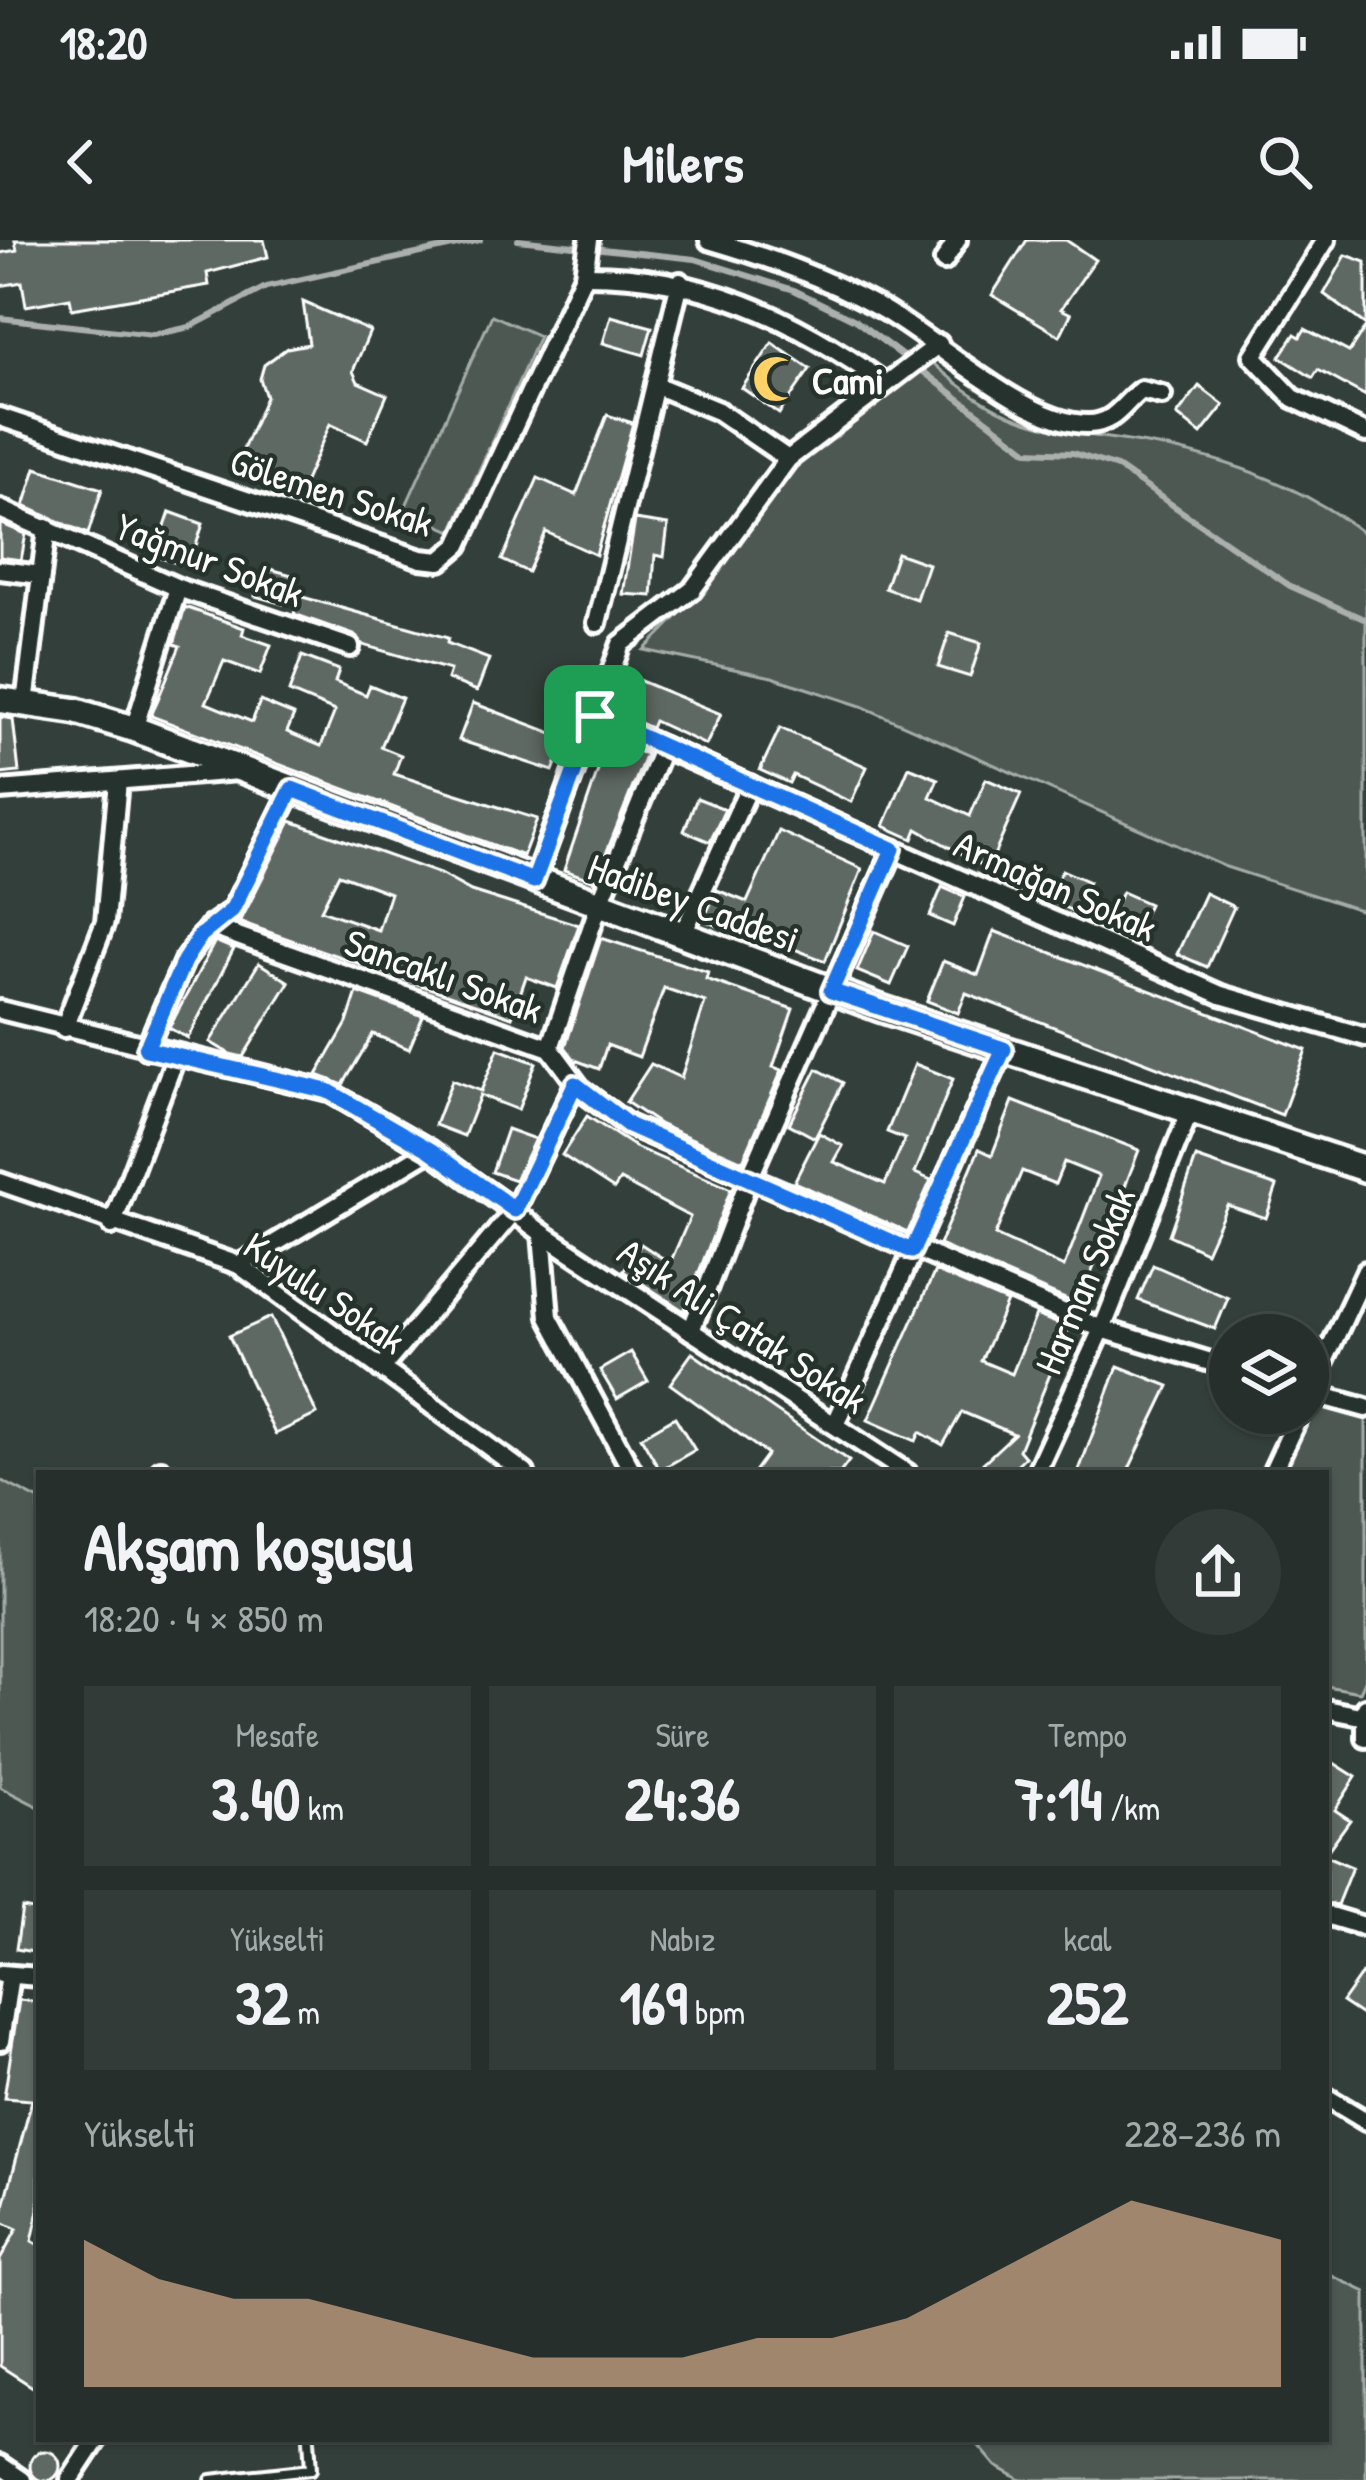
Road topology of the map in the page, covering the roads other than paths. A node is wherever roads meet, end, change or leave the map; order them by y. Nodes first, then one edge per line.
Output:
1 (589, 240) edge
2 (709, 240) edge
3 (957, 240) edge
4 (1327, 240) edge
5 (944, 262) dead end
6 (584, 275) junction
7 (680, 282) junction
8 (939, 344) junction
9 (655, 385) junction
10 (886, 385) junction
11 (1162, 395) dead end
12 (0, 417) edge
13 (1366, 434) edge
14 (788, 459) junction
15 (0, 509) edge
16 (47, 529) junction
17 (0, 570) edge
18 (41, 575) junction
19 (178, 588) junction
20 (597, 622) dead end
21 (350, 647) dead end
22 (13, 701) edge
23 (595, 716) junction
24 (134, 729) junction
25 (663, 747) junction
26 (244, 770) junction
27 (118, 781) junction
28 (750, 785) junction
29 (292, 789) junction
30 (0, 790) edge
31 (893, 849) junction
32 (534, 881) junction
33 (599, 905) junction
34 (210, 926) junction
35 (682, 936) junction
36 (831, 991) junction
37 (0, 1010) edge
38 (64, 1028) junction
39 (1366, 1037) edge
40 (550, 1048) junction
41 (146, 1049) junction
42 (1004, 1049) junction
43 (176, 1056) junction
44 (575, 1084) junction
45 (1190, 1111) junction
46 (430, 1150) junction
47 (1366, 1169) edge
48 (749, 1179) junction
49 (0, 1182) edge
50 (515, 1210) junction
51 (112, 1225) junction
52 (542, 1233) junction
53 (912, 1251) junction
54 (239, 1265) junction
55 (1366, 1271) edge
56 (1102, 1329) junction
57 (691, 1331) junction
58 (1329, 1349) edge
59 (1209, 1362) edge
60 (381, 1369) junction
61 (1329, 1398) edge
62 (1366, 1408) edge
63 (835, 1425) junction
64 (1290, 1434) edge
65 (520, 1470) edge
66 (631, 1470) edge
67 (902, 1470) edge
68 (1037, 1470) edge
69 (1272, 1470) edge
70 (1329, 1709) edge
71 (1365, 1714) edge
72 (1366, 1738) edge
73 (1329, 1916) edge
74 (1366, 1927) edge
75 (5, 1975) edge
76 (36, 1977) edge
77 (0, 2041) edge
78 (1329, 2099) edge
79 (1366, 2121) edge
80 (96, 2442) edge
81 (309, 2442) edge
82 (0, 2465) edge
83 (78, 2477) edge
84 (22, 2480) edge
85 (211, 2480) edge

1 - 6 street, Gölemen Sokak
2 - 8 street
3 - 5 street
4 - 13 street
6 - 7 street
6 - 12 street, Gölemen Sokak
7 - 9 street
7 - 10 street
8 - 10 street
8 - 11 street
9 - 14 street
9 - 20 street
10 - 14 street
14 - 23 street
15 - 16 street, Yağmur Sokak
16 - 18 street
16 - 19 street, Yağmur Sokak
17 - 18 street
18 - 22 street
19 - 21 street, Yağmur Sokak
19 - 24 street
22 - 24 main road, Hadibey Caddesi
23 - 25 street, Armağan Sokak
23 - 32 street
24 - 26 main road, Hadibey Caddesi
25 - 28 street, Armağan Sokak
25 - 33 street
26 - 27 street
26 - 29 main road, Hadibey Caddesi
27 - 30 street
27 - 38 street
28 - 31 street, Armağan Sokak
28 - 35 street
29 - 32 main road, Hadibey Caddesi
29 - 34 street
31 - 36 street
31 - 39 street, Armağan Sokak
32 - 33 main road, Hadibey Caddesi
33 - 35 main road, Hadibey Caddesi
33 - 40 street
34 - 40 street, Sancaklı Sokak
34 - 41 street
35 - 36 main road, Hadibey Caddesi
36 - 42 main road, Hadibey Caddesi
36 - 48 street
37 - 38 street, Aşık Ali Çatak Sokak
38 - 41 street, Aşık Ali Çatak Sokak
40 - 44 street, Sancaklı Sokak
41 - 43 street, Aşık Ali Çatak Sokak
42 - 45 main road, Hadibey Caddesi
42 - 53 street
43 - 46 street, Aşık Ali Çatak Sokak
43 - 51 street
44 - 48 street, Sancaklı Sokak
44 - 50 street
45 - 47 main road, Hadibey Caddesi
45 - 56 street, Harman Sokak
46 - 50 street, Aşık Ali Çatak Sokak
46 - 54 street
48 - 53 street, Sancaklı Sokak
48 - 57 street
49 - 51 street, Kuyulu Sokak
50 - 52 street, Aşık Ali Çatak Sokak
50 - 60 street
51 - 54 street, Kuyulu Sokak
52 - 57 street, Aşık Ali Çatak Sokak
52 - 66 street
53 - 56 street, Sancaklı Sokak
53 - 63 street
54 - 60 street, Kuyulu Sokak
55 - 58 street
56 - 59 street, Sancaklı Sokak
56 - 68 street, Harman Sokak
57 - 63 street, Aşık Ali Çatak Sokak
60 - 65 street, Kuyulu Sokak
61 - 62 street
63 - 67 street, Aşık Ali Çatak Sokak
64 - 69 street
70 - 71 street
71 - 72 street
73 - 74 street
75 - 76 street
75 - 77 street
78 - 79 street
80 - 83 street
81 - 85 lane
82 - 84 street

